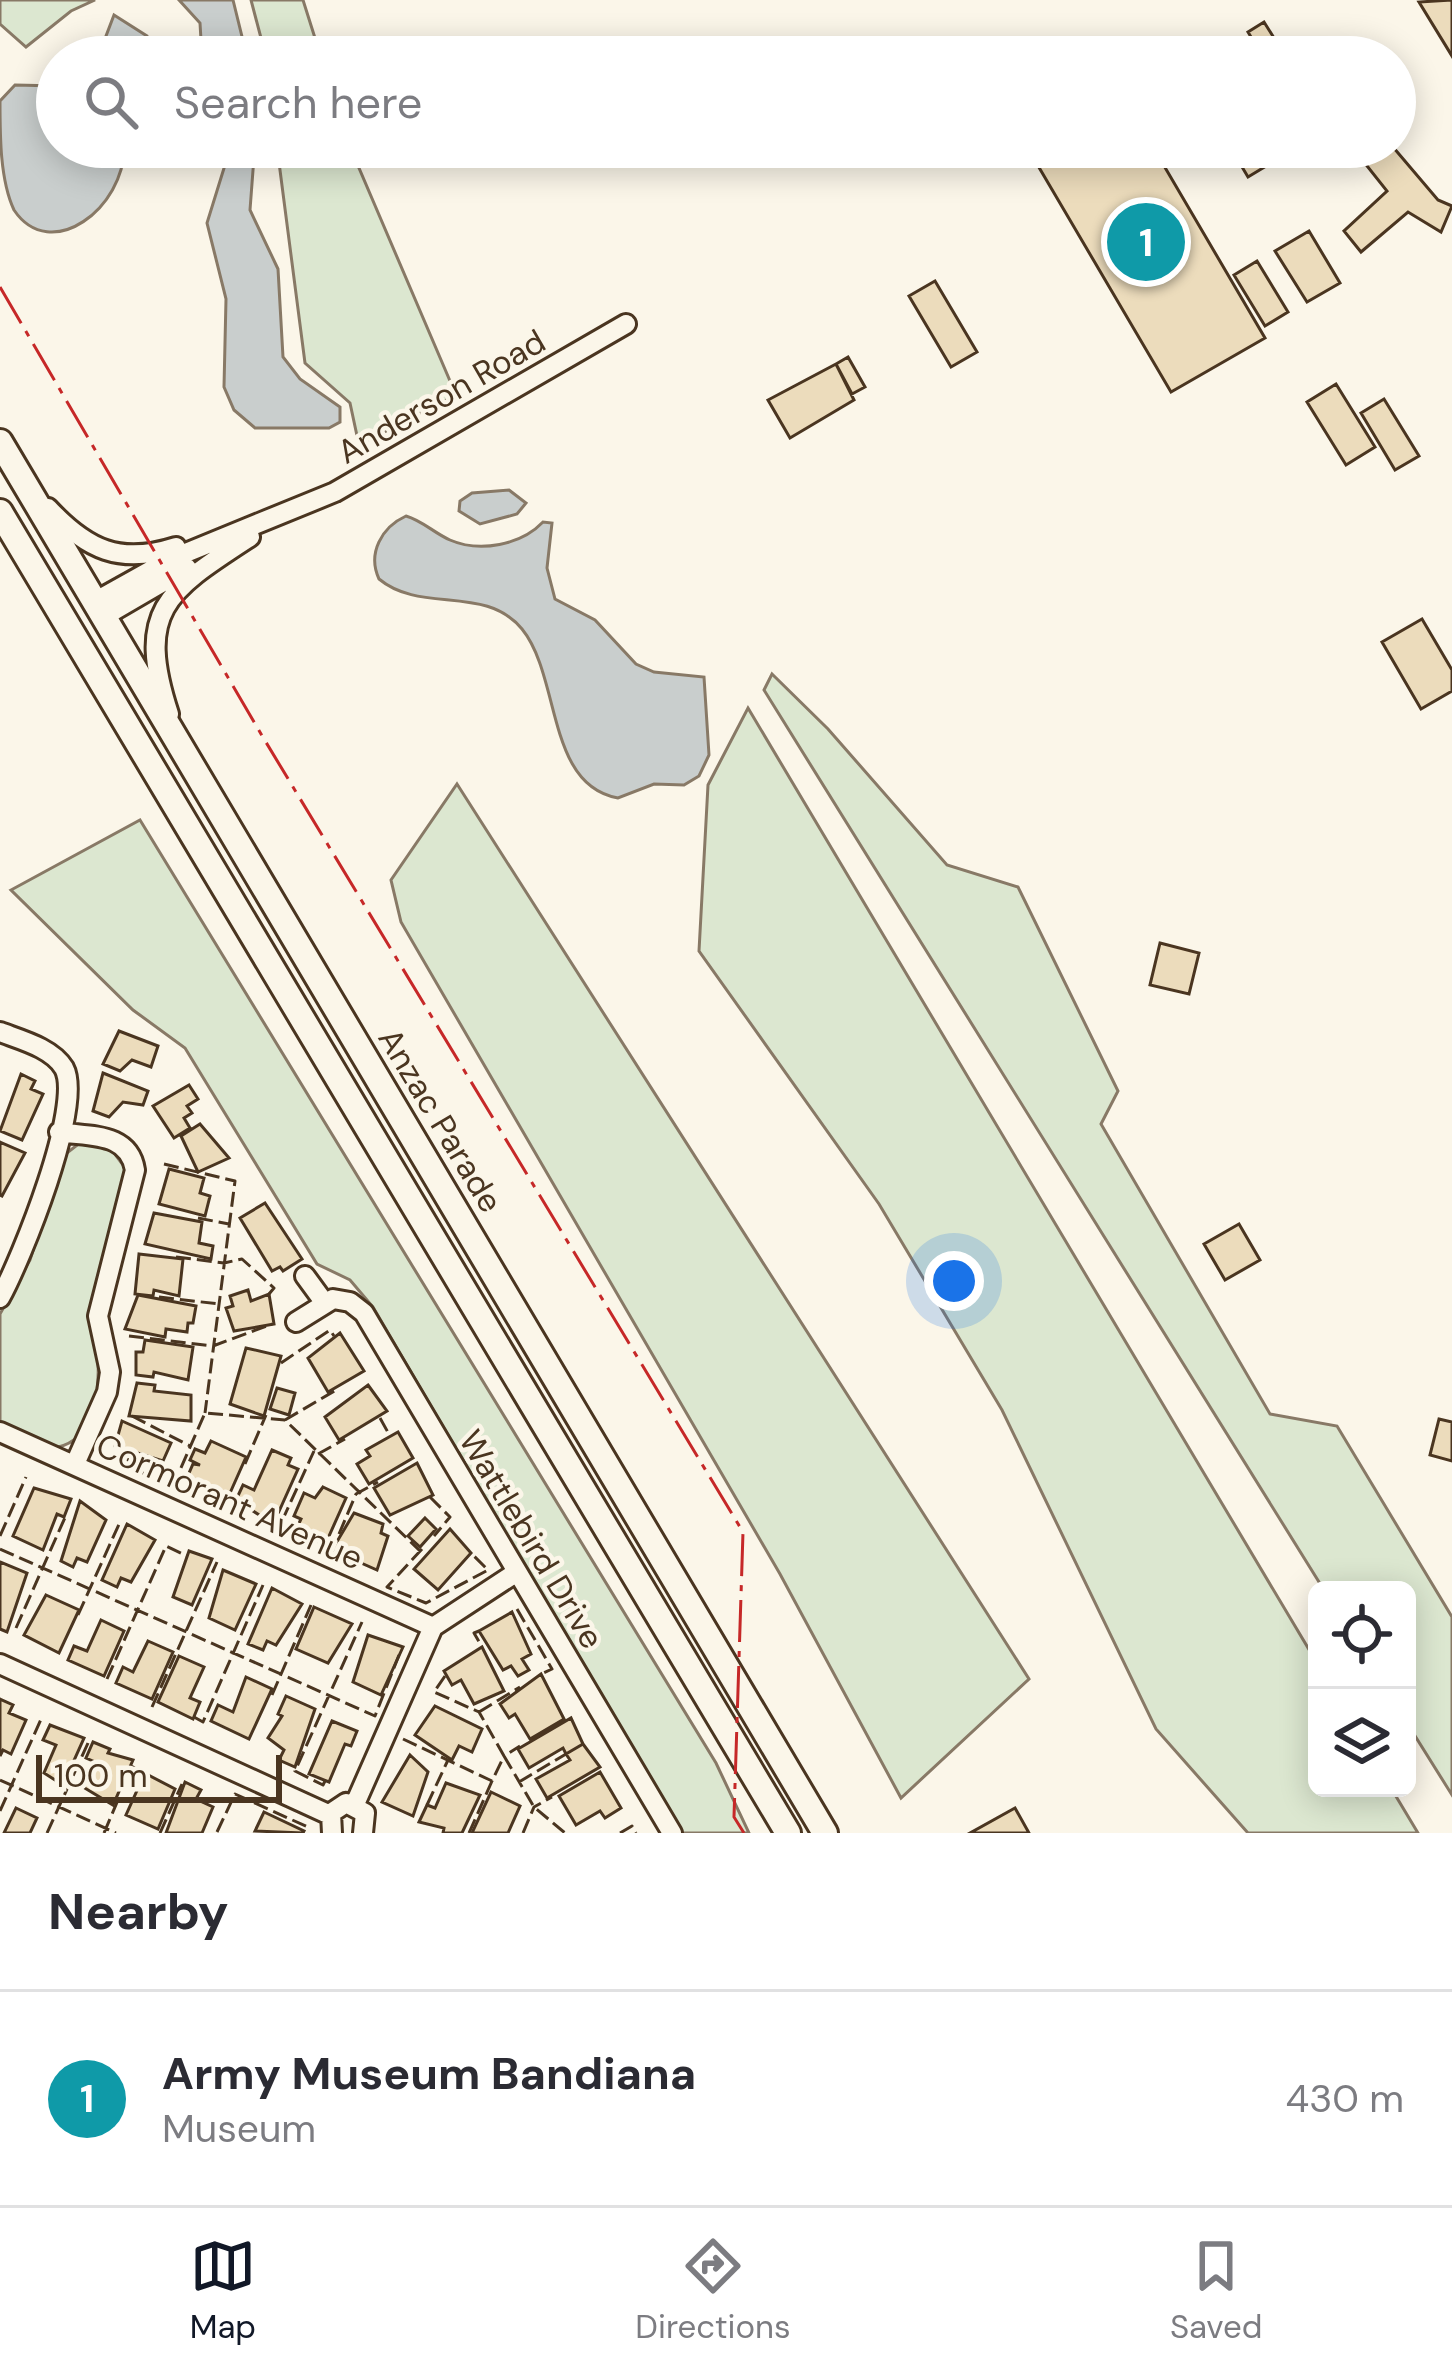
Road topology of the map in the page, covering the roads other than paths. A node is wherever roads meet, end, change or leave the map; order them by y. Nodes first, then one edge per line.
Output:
1 (626, 324) dead end
2 (0, 442) edge
3 (25, 484) junction
4 (0, 512) edge
5 (277, 518) junction
6 (98, 609) junction
7 (69, 627) junction
8 (177, 740) junction
9 (0, 1032) edge
10 (59, 1132) junction
11 (305, 1276) dead end
12 (0, 1298) edge
13 (325, 1302) junction
14 (296, 1322) dead end
15 (0, 1432) edge
16 (75, 1464) junction
17 (517, 1572) junction
18 (434, 1628) junction
19 (0, 1664) edge
20 (355, 1804) junction
21 (331, 1824) edge
22 (366, 1832) edge
23 (672, 1833) edge
24 (788, 1833) edge
25 (825, 1833) edge

1 - 5 street, Anderson Road
2 - 3 main road, Anzac Parade
3 - 5 street, Anderson Road
3 - 6 main road, Anzac Parade
4 - 7 main road, Anzac Parade
5 - 6 street, Anderson Road
5 - 8 street, Anderson Road
6 - 7 main road
6 - 8 main road, Anzac Parade
7 - 24 main road, Anzac Parade
8 - 25 main road, Anzac Parade
9 - 10 street
10 - 12 street
10 - 16 street
11 - 13 street, Wattlebird Drive
13 - 14 street
13 - 17 street, Wattlebird Drive
15 - 16 street, Cormorant Avenue
16 - 18 street, Cormorant Avenue
17 - 18 street
17 - 23 street, Wattlebird Drive
18 - 20 street
19 - 21 street
20 - 21 street
20 - 22 street

